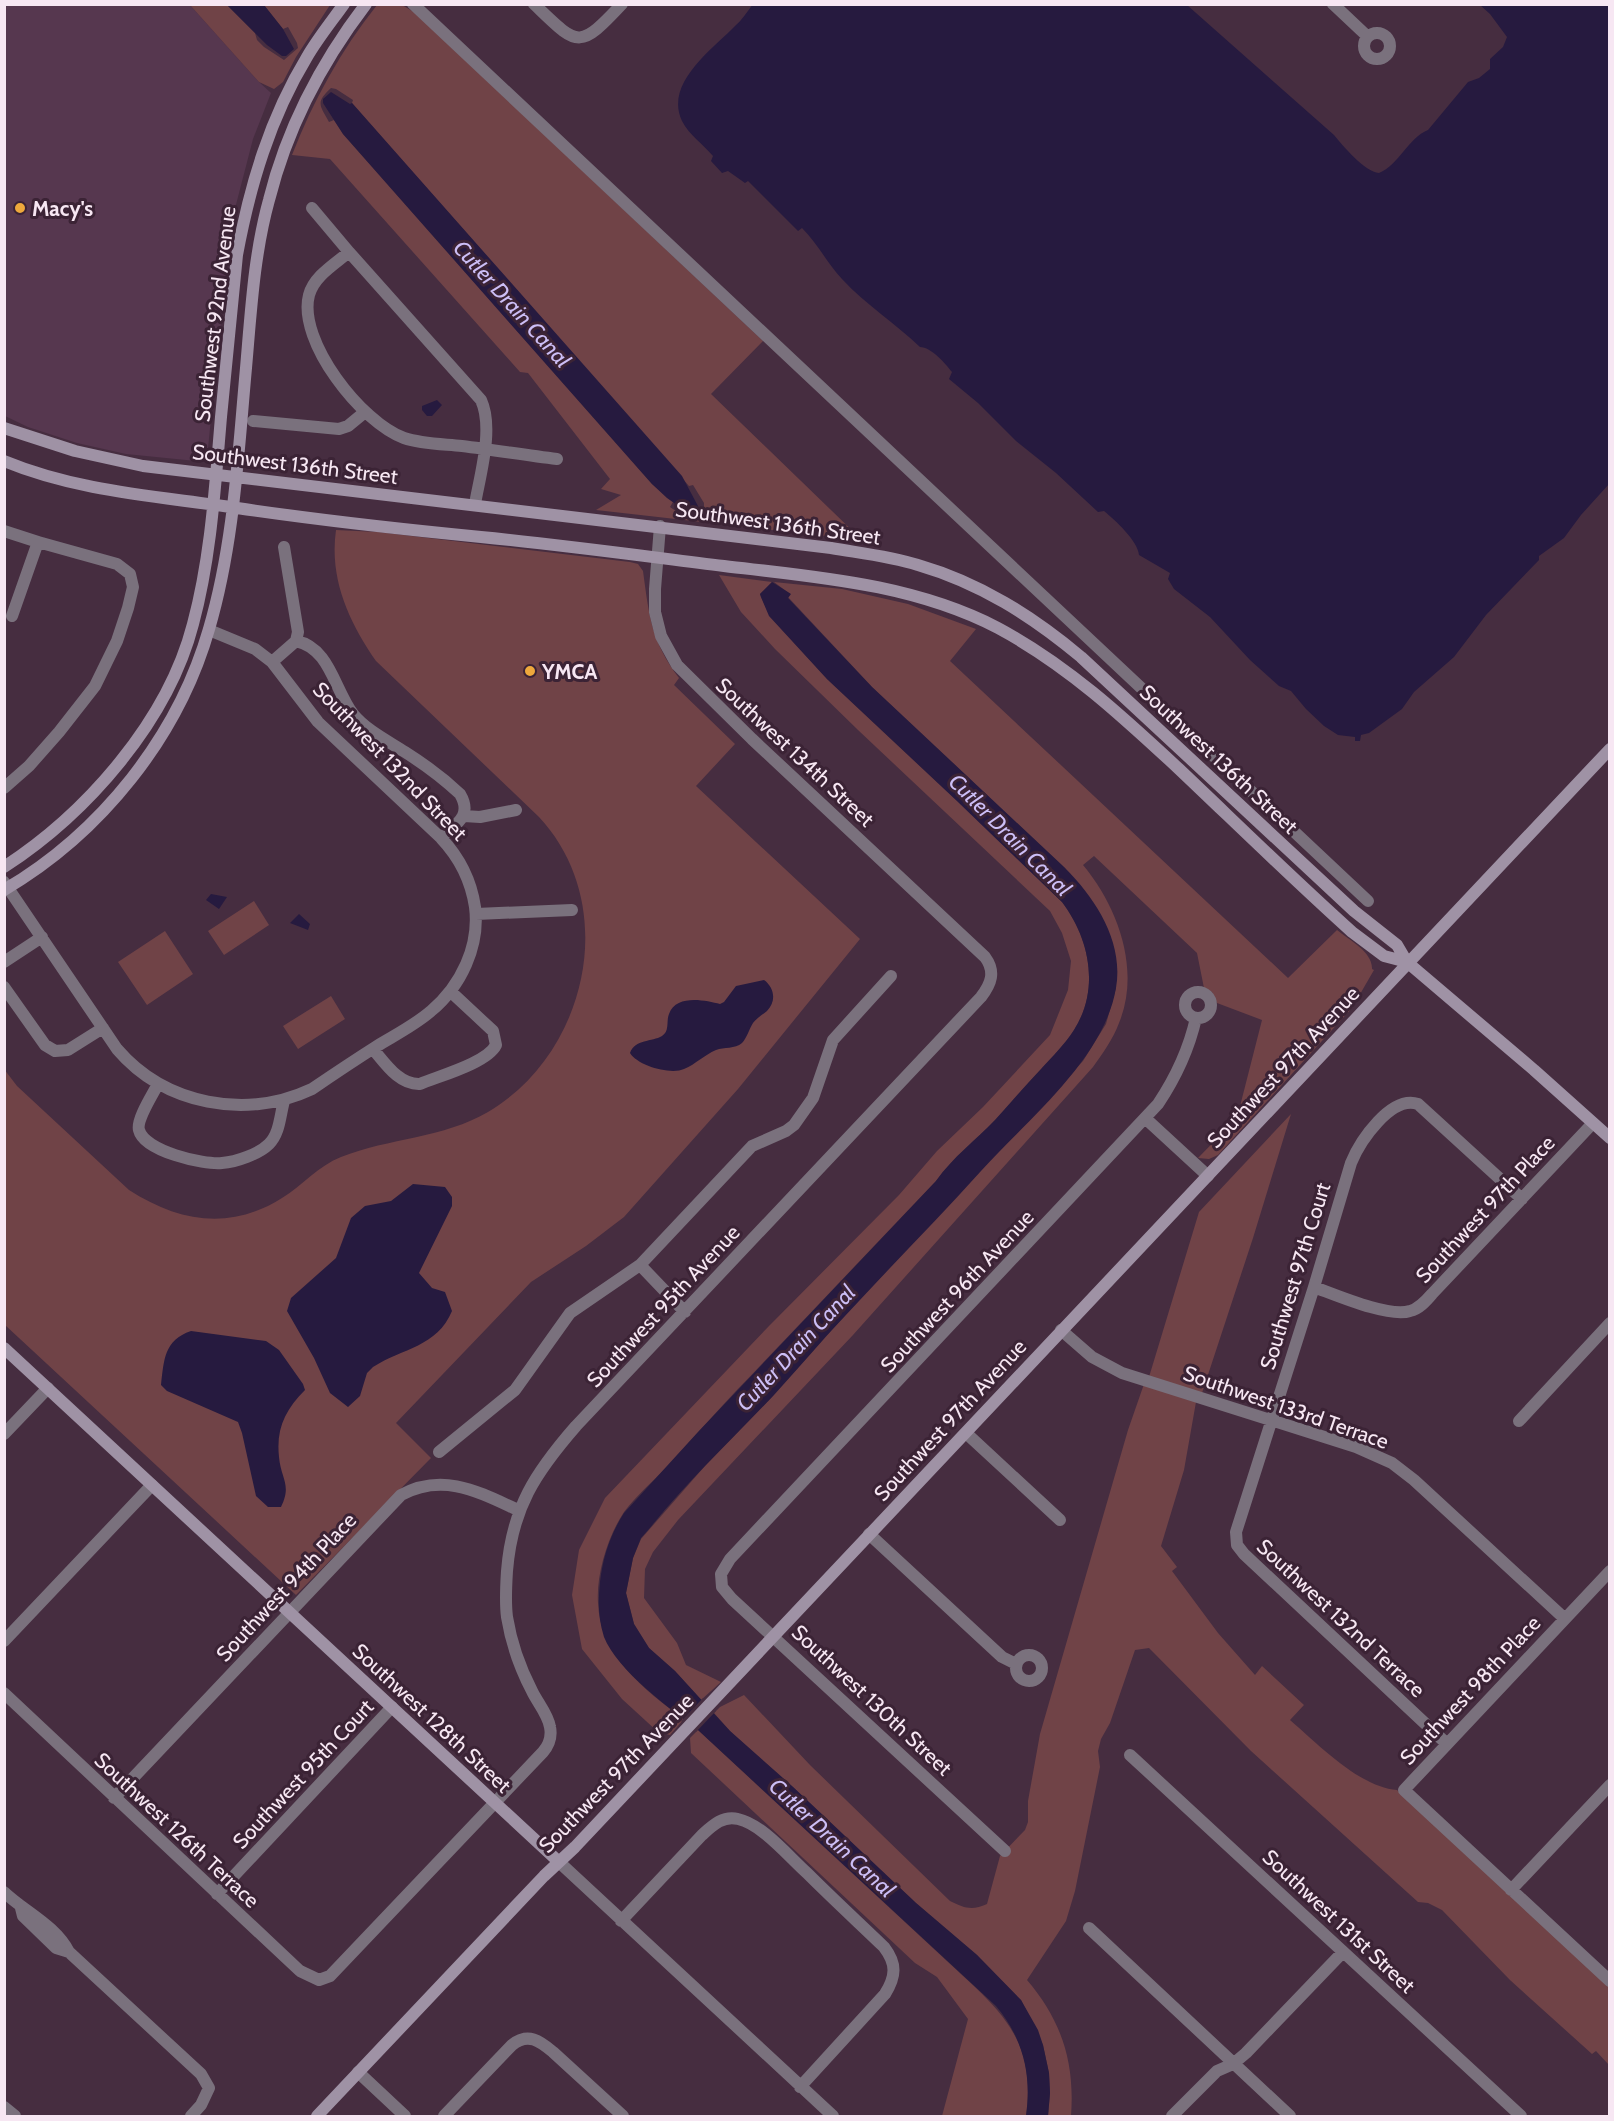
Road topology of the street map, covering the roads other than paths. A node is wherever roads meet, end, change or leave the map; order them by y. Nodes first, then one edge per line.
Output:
1 (344, 4) edge
2 (366, 4) edge
3 (413, 4) edge
4 (534, 4) edge
5 (622, 4) edge
6 (1333, 4) edge
7 (1367, 36) dead end
8 (312, 208) dead end
9 (349, 252) junction
10 (364, 412) junction
11 (253, 421) dead end
12 (4, 428) edge
13 (484, 449) junction
14 (557, 459) dead end
15 (4, 462) edge
16 (216, 474) junction
17 (236, 476) junction
18 (475, 504) junction
19 (213, 505) junction
20 (233, 507) junction
21 (660, 526) junction
22 (4, 531) edge
23 (38, 542) junction
24 (284, 547) dead end
25 (657, 558) junction
26 (12, 616) dead end
27 (209, 630) junction
28 (296, 641) junction
29 (272, 662) junction
30 (1610, 749) edge
31 (126, 754) junction
32 (142, 766) junction
33 (116, 767) junction
34 (131, 779) junction
35 (4, 788) edge
36 (516, 810) dead end
37 (464, 816) junction
38 (441, 838) junction
39 (4, 867) edge
40 (6, 886) edge
41 (1368, 901) dead end
42 (572, 910) dead end
43 (476, 914) junction
44 (42, 937) junction
45 (4, 962) edge
46 (1407, 962) junction
47 (991, 967) joint
48 (891, 976) dead end
49 (4, 987) edge
50 (450, 991) junction
51 (1196, 1018) dead end
52 (102, 1028) junction
53 (373, 1049) junction
54 (158, 1084) junction
55 (284, 1101) junction
56 (1145, 1118) junction
57 (1593, 1123) junction
58 (1610, 1138) edge
59 (1208, 1176) junction
60 (1522, 1199) junction
61 (640, 1265) junction
62 (1314, 1287) junction
63 (685, 1312) junction
64 (1610, 1323) edge
65 (1061, 1330) junction
66 (4, 1348) edge
67 (48, 1388) junction
68 (1272, 1420) junction
69 (1518, 1421) dead end
70 (966, 1433) junction
71 (4, 1434) edge
72 (439, 1452) dead end
73 (152, 1485) junction
74 (518, 1510) junction
75 (1060, 1520) dead end
76 (869, 1534) junction
77 (1237, 1545) joint
78 (1610, 1571) edge
79 (720, 1574) joint
80 (289, 1612) junction
81 (1564, 1618) junction
82 (774, 1636) junction
83 (4, 1641) edge
84 (1016, 1664) dead end
85 (4, 1694) edge
86 (392, 1707) junction
87 (1447, 1744) junction
88 (1130, 1755) dead end
89 (1610, 1785) edge
90 (114, 1798) junction
91 (494, 1803) junction
92 (1005, 1851) dead end
93 (559, 1862) junction
94 (1511, 1890) junction
95 (4, 1892) edge
96 (217, 1894) junction
97 (621, 1921) junction
98 (1089, 1928) dead end
99 (1343, 1952) junction
100 (1610, 1981) edge
101 (1233, 2064) junction
102 (358, 2072) junction
103 (800, 2087) junction
104 (4, 2107) edge
105 (15, 2116) edge
106 (191, 2116) edge
107 (316, 2116) edge
108 (405, 2116) edge
109 (444, 2116) edge
110 (623, 2116) edge
111 (833, 2116) edge
112 (1172, 2116) edge
113 (1290, 2116) edge
114 (1521, 2116) edge

1 - 16 street, Southwest 92nd Avenue
2 - 17 street, Southwest 92nd Avenue
3 - 41 street, Southwest 136th Street
4 - 5 street
6 - 7 street
8 - 9 street
9 - 10 street
9 - 13 street
10 - 11 street
10 - 13 street
12 - 16 street, Southwest 136th Street
13 - 14 street
13 - 18 street
15 - 19 street, Southwest 136th Street
16 - 17 street, Southwest 136th Street
16 - 19 street, Southwest 92nd Avenue
17 - 18 street, Southwest 136th Street
17 - 20 street, Southwest 92nd Avenue
18 - 21 street, Southwest 136th Street
19 - 20 street, Southwest 136th Street
19 - 31 street, Southwest 92nd Avenue
20 - 25 street, Southwest 136th Street
20 - 27 street, Southwest 92nd Avenue
21 - 25 street, Southwest 134th Street
21 - 46 street, Southwest 136th Street
22 - 23 street
23 - 26 street
23 - 35 street
24 - 28 street
25 - 46 street, Southwest 136th Street
25 - 47 street, Southwest 134th Street
27 - 29 street, Southwest 132nd Street
27 - 32 street, Southwest 92nd Avenue
28 - 29 street
28 - 37 street
29 - 38 street, Southwest 132nd Street
30 - 46 street, Southwest 97th Avenue
31 - 32 street
31 - 33 street, Southwest 92nd Avenue
32 - 34 street, Southwest 92nd Avenue
33 - 34 street
33 - 39 street, Southwest 92nd Avenue
34 - 40 street, Southwest 92nd Avenue
36 - 37 street
37 - 38 street
38 - 43 street, Southwest 132nd Street
40 - 44 street
42 - 43 street
43 - 50 street, Southwest 132nd Street
44 - 45 street
44 - 52 street
46 - 57 street, Southwest 136th Street
46 - 59 street, Southwest 97th Avenue
47 - 63 street, Southwest 95th Avenue
48 - 61 street
49 - 52 street
50 - 53 street, Southwest 132nd Street
50 - 53 street
51 - 56 street, Southwest 96th Avenue
52 - 54 street
53 - 55 street, Southwest 132nd Street
54 - 55 street
54 - 55 street
56 - 59 street
56 - 79 street, Southwest 96th Avenue
57 - 58 street, Southwest 136th Street
57 - 60 street, Southwest 97th Place
59 - 65 street, Southwest 97th Avenue
60 - 62 street, Southwest 97th Place
60 - 62 street, Southwest 97th Court
61 - 63 street
61 - 72 street
62 - 68 street, Southwest 97th Court
63 - 74 street, Southwest 95th Avenue
64 - 69 street
65 - 68 street, Southwest 133rd Terrace
65 - 70 street, Southwest 97th Avenue
66 - 67 street, Southwest 128th Street
67 - 71 street
67 - 73 street, Southwest 128th Street
68 - 77 street, Southwest 97th Court
68 - 81 street, Southwest 133rd Terrace
70 - 75 street
70 - 76 street, Southwest 97th Avenue
73 - 80 street, Southwest 128th Street
73 - 83 street
74 - 80 street, Southwest 94th Place
74 - 91 street, Southwest 95th Avenue
76 - 82 street, Southwest 97th Avenue
76 - 84 street
77 - 87 street, Southwest 132nd Terrace
78 - 81 street, Southwest 98th Place
79 - 82 street, Southwest 130th Street
80 - 86 street, Southwest 128th Street
80 - 90 street, Southwest 94th Place
81 - 87 street, Southwest 98th Place
82 - 92 street, Southwest 130th Street
82 - 93 street, Southwest 97th Avenue
85 - 90 street, Southwest 126th Terrace
86 - 91 street, Southwest 128th Street
86 - 96 street, Southwest 95th Court
87 - 94 street, Southwest 98th Place
88 - 99 street, Southwest 131st Street
89 - 94 street
90 - 96 street, Southwest 126th Terrace
91 - 93 street, Southwest 128th Street
91 - 96 street, Southwest 126th Terrace
93 - 97 street, Southwest 128th Street
93 - 102 street, Southwest 97th Avenue
94 - 100 street, Southwest 98th Place
95 - 106 street
97 - 103 street, Southwest 128th Street
97 - 103 street
98 - 101 street
99 - 101 street
99 - 114 street, Southwest 131st Street
101 - 112 street
101 - 113 street
102 - 107 street, Southwest 97th Avenue
102 - 108 street
103 - 111 street, Southwest 128th Street
104 - 105 street
109 - 110 street

